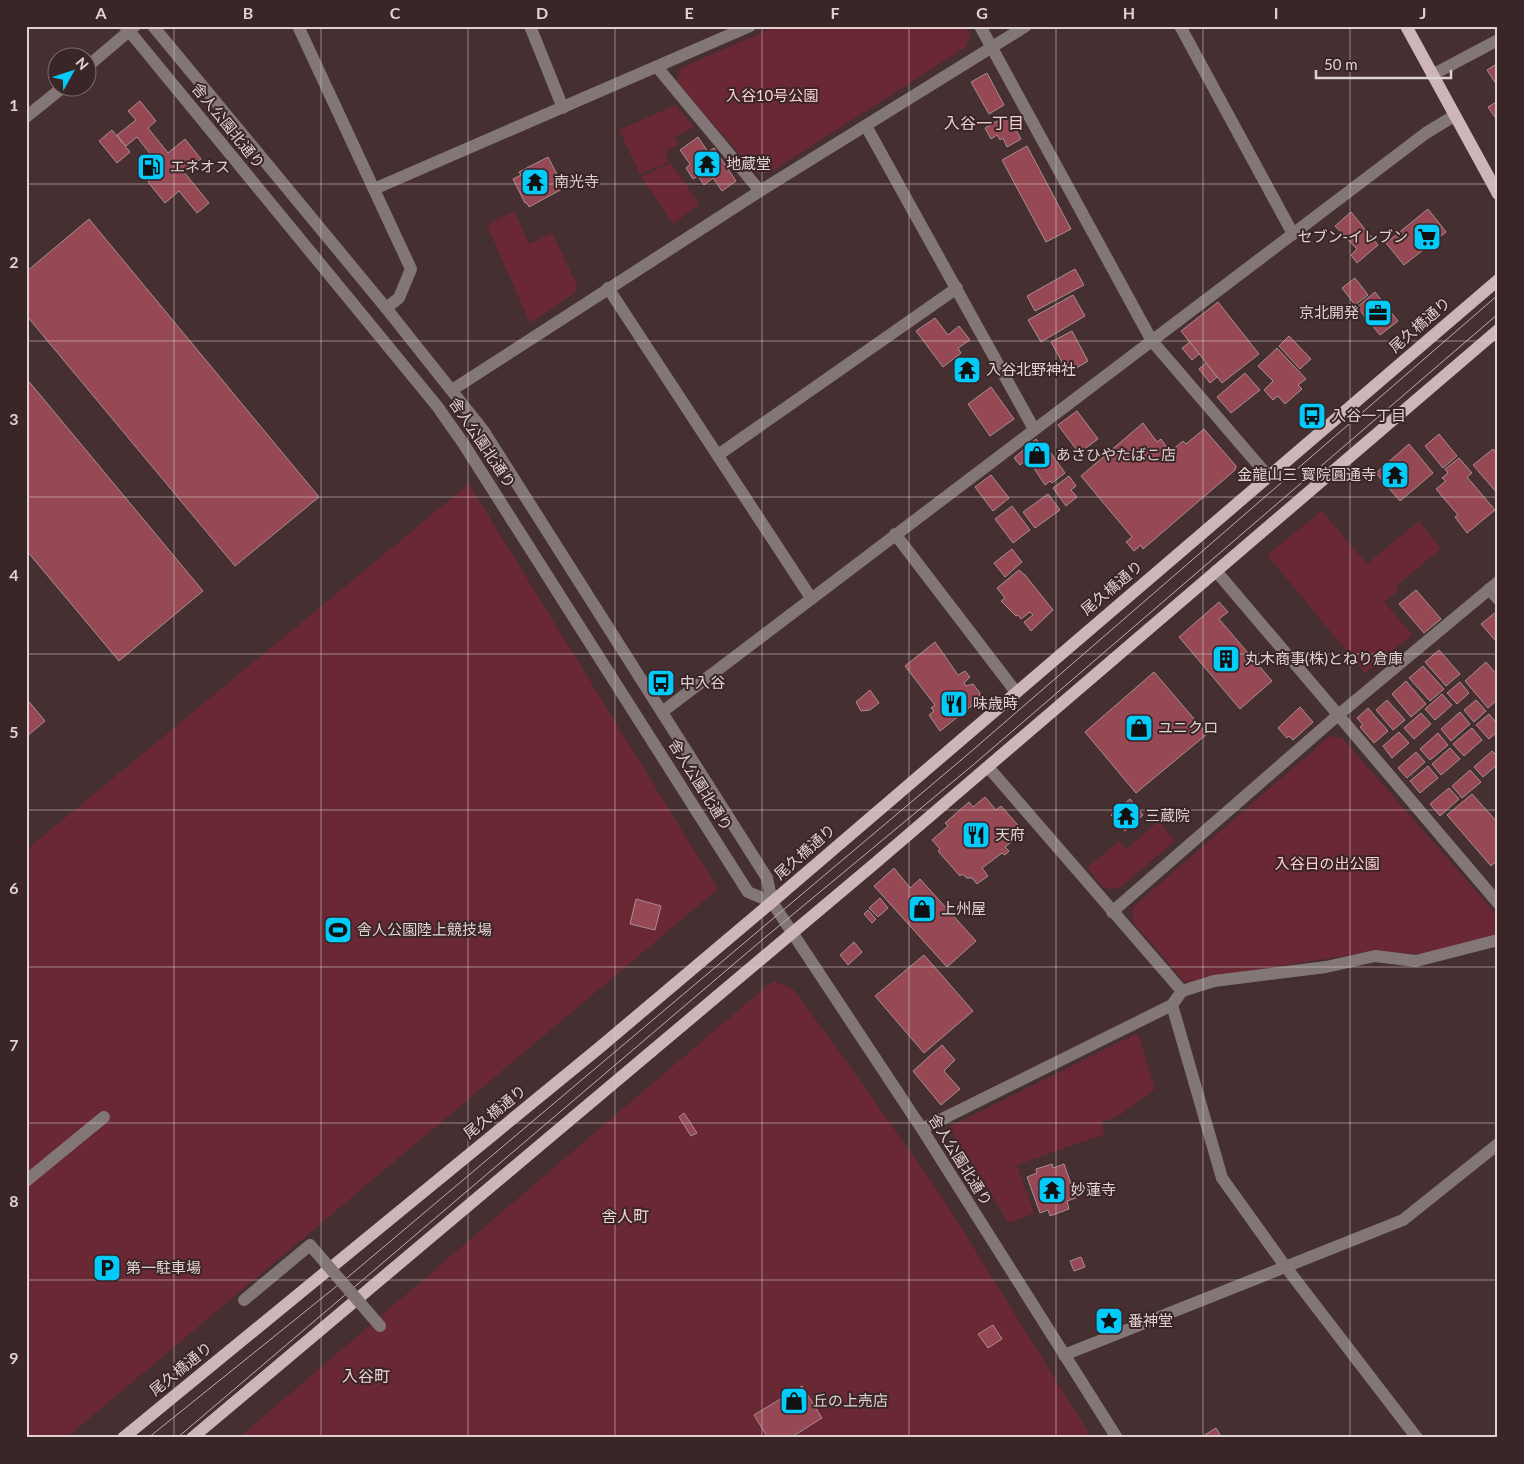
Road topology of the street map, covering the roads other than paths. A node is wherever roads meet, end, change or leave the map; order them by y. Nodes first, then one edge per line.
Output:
1 (153, 26) edge
2 (298, 26) edge
3 (530, 26) edge
4 (750, 26) edge
5 (980, 26) edge
6 (1026, 26) edge
7 (1180, 26) edge
8 (1406, 26) edge
9 (130, 28) edge
10 (1498, 40) edge
11 (991, 48) junction
12 (98, 57) edge
13 (657, 67) junction
14 (1432, 75) junction
15 (50, 98) edge
16 (563, 108) junction
17 (1454, 116) junction
18 (26, 117) edge
19 (866, 126) junction
20 (374, 189) junction
21 (760, 191) junction
22 (1498, 194) edge
23 (1293, 234) junction
24 (1498, 280) edge
25 (608, 288) junction
26 (957, 288) junction
27 (386, 308) junction
28 (1498, 330) edge
29 (1152, 341) junction
30 (452, 390) junction
31 (1034, 429) junction
32 (718, 455) junction
33 (1268, 476) junction
34 (894, 534) junction
35 (1216, 571) junction
36 (1495, 590) edge
37 (811, 598) junction
38 (1016, 692) junction
39 (662, 712) junction
40 (1337, 716) junction
41 (988, 767) junction
42 (772, 902) junction
43 (1498, 903) edge
44 (1112, 912) junction
45 (792, 931) junction
46 (1498, 940) edge
47 (1182, 991) junction
48 (1172, 1005) junction
49 (104, 1117) dead end
50 (922, 1129) junction
51 (1498, 1144) edge
52 (26, 1181) edge
53 (1285, 1266) junction
54 (244, 1300) dead end
55 (380, 1326) dead end
56 (1064, 1355) junction
57 (123, 1438) edge
58 (192, 1438) edge
59 (1117, 1438) edge
60 (1417, 1438) edge

1 - 27 street, 舎人公園北通り
2 - 20 street
3 - 16 street
4 - 13 street
5 - 11 street
6 - 11 street
7 - 23 street
8 - 14 main road
9 - 12 street
9 - 42 street, 舎人公園北通り
10 - 14 street
11 - 19 street
11 - 29 street
13 - 16 street
13 - 21 street
14 - 17 main road
15 - 18 street
16 - 20 street
17 - 22 main road
17 - 23 street
19 - 21 street
19 - 26 street
20 - 27 street
21 - 25 street
23 - 29 street
24 - 33 main road, 尾久橋通り
25 - 30 street
25 - 32 street
26 - 31 street
26 - 32 street
27 - 30 street, 舎人公園北通り
28 - 35 main road
29 - 31 street
29 - 33 street
30 - 39 street, 舎人公園北通り
31 - 34 street
32 - 37 street
33 - 38 main road, 尾久橋通り
34 - 37 street
34 - 38 street
35 - 40 street
35 - 41 main road
36 - 40 street
37 - 39 street
38 - 42 main road, 尾久橋通り
39 - 42 street, 舎人公園北通り
40 - 43 street
40 - 44 street
41 - 44 street
41 - 45 main road
42 - 45 street, 舎人公園北通り
42 - 57 main road, 尾久橋通り
44 - 47 street
45 - 50 street, 舎人公園北通り
45 - 58 main road
46 - 47 street
47 - 48 street
48 - 50 street
48 - 53 street
49 - 52 street
50 - 56 street, 舎人公園北通り
51 - 53 street
53 - 56 street
53 - 60 street
54 - 55 street, bridge
56 - 59 street, 舎人公園北通り

